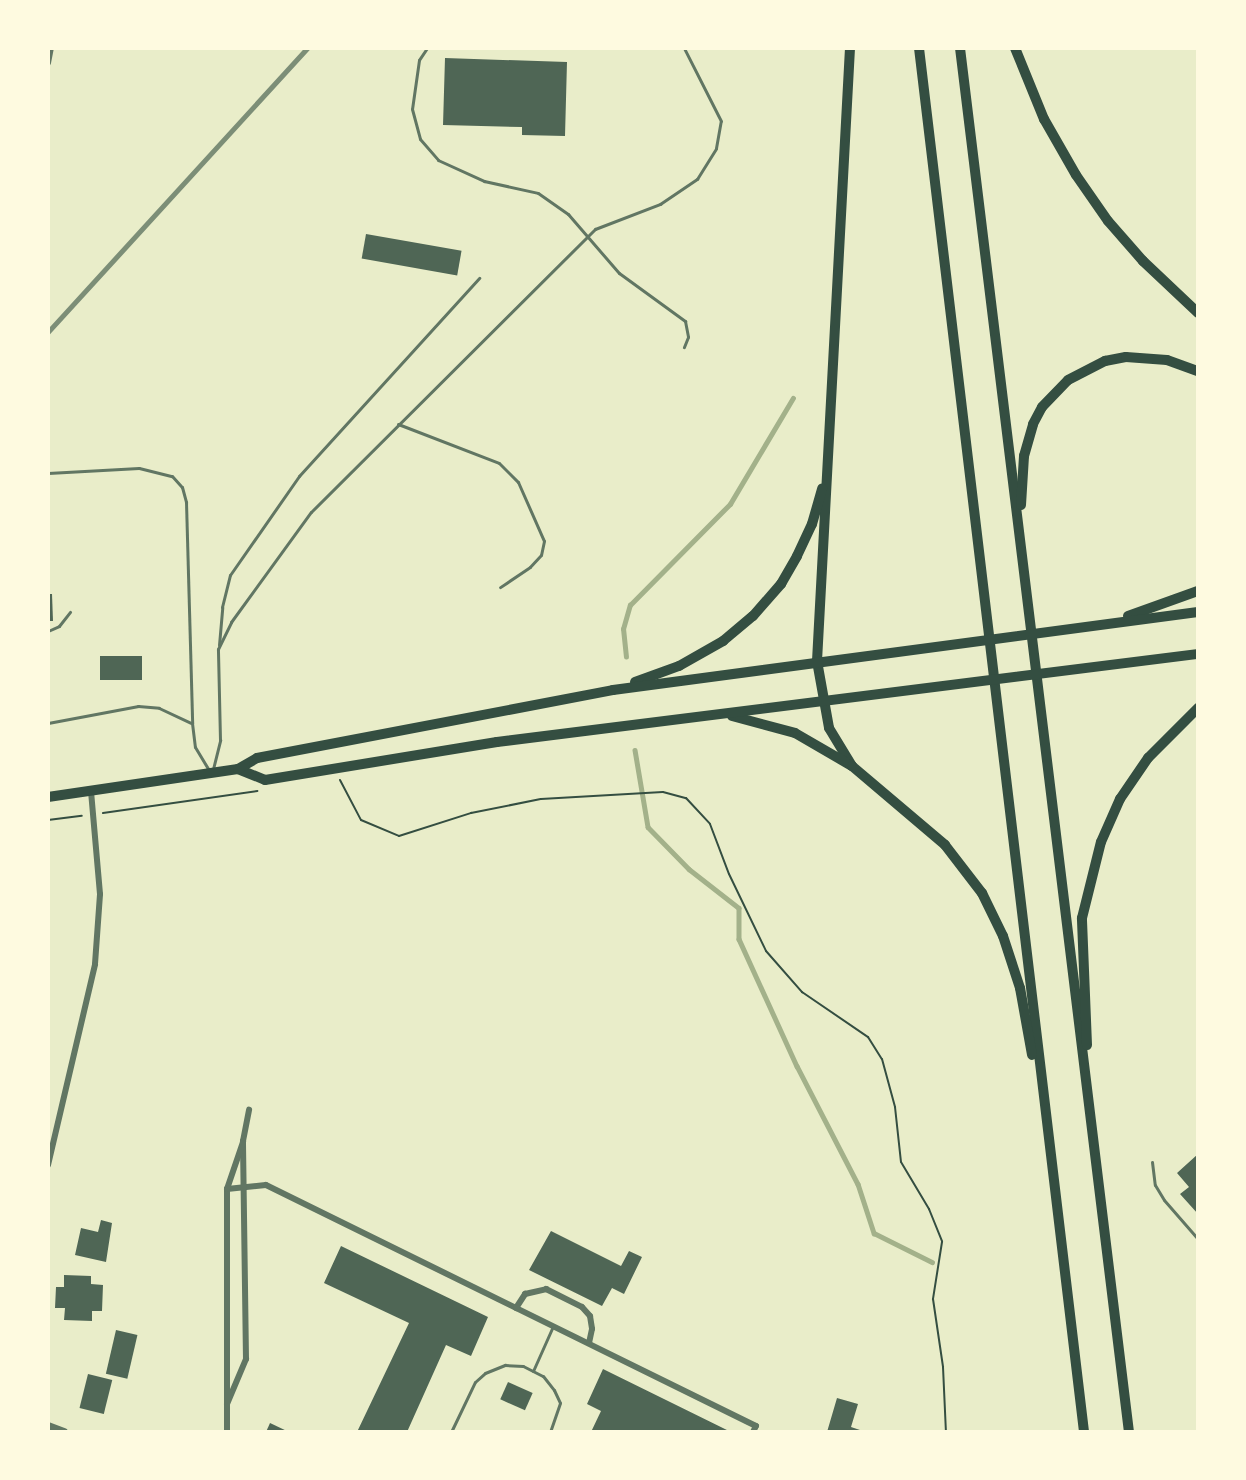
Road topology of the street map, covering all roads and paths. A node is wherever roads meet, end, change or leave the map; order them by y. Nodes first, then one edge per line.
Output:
1 (51, 48) edge
2 (427, 48) edge
3 (684, 48) edge
4 (850, 48) edge
5 (919, 48) edge
6 (960, 48) edge
7 (1015, 48) edge
8 (48, 63) edge
9 (587, 237) junction
10 (479, 278) dead end
11 (1198, 313) edge
12 (684, 347) dead end
13 (1198, 371) edge
14 (398, 424) junction
15 (828, 467) junction
16 (48, 473) edge
17 (1019, 532) junction
18 (500, 587) dead end
19 (1198, 591) edge
20 (70, 612) dead end
21 (1198, 612) edge
22 (1109, 623) junction
23 (48, 631) edge
24 (218, 650) junction
25 (1198, 654) edge
26 (817, 661) junction
27 (613, 690) junction
28 (826, 700) junction
29 (1198, 708) edge
30 (723, 714) junction
31 (48, 723) edge
32 (192, 723) junction
33 (852, 766) junction
34 (238, 769) junction
35 (212, 774) junction
36 (328, 781) dead end
37 (258, 791) dead end
38 (91, 792) junction
39 (48, 797) edge
40 (94, 814) junction
41 (48, 820) edge
42 (1086, 1072) junction
43 (249, 1110) dead end
44 (243, 1141) junction
45 (1152, 1162) dead end
46 (48, 1165) edge
47 (1052, 1165) junction
48 (246, 1185) junction
49 (227, 1189) junction
50 (1198, 1239) edge
51 (516, 1308) junction
52 (553, 1326) junction
53 (589, 1343) junction
54 (533, 1371) junction
55 (227, 1404) junction
56 (48, 1426) edge
57 (64, 1432) edge
58 (227, 1432) edge
59 (451, 1432) edge
60 (550, 1432) edge
61 (753, 1432) edge
62 (946, 1432) edge
63 (1084, 1432) edge
64 (1129, 1432) edge

1 - 8 street
2 - 9 lane
3 - 9 lane
4 - 15 main road
5 - 47 main road
6 - 17 main road
7 - 11 main road
9 - 12 lane
9 - 14 lane
10 - 24 lane
13 - 17 main road
14 - 18 lane
14 - 24 lane
15 - 26 main road
15 - 27 main road
16 - 32 lane
17 - 42 main road
19 - 22 main road
20 - 23 lane
21 - 22 main road
22 - 26 main road
24 - 35 lane
25 - 28 main road
26 - 27 main road
26 - 28 main road
27 - 34 main road
28 - 30 main road
28 - 33 main road
29 - 42 main road
30 - 33 main road
30 - 34 main road
31 - 32 lane
32 - 35 lane
33 - 47 main road
34 - 35 main road
35 - 38 main road
36 - 62 path
37 - 40 path
38 - 39 main road
38 - 40 street
40 - 41 path
40 - 46 street
42 - 64 main road
43 - 44 street
44 - 48 street
44 - 49 street
45 - 50 lane
47 - 63 main road
48 - 49 street
48 - 51 street
48 - 55 street
49 - 55 street
51 - 52 street
51 - 53 street
52 - 53 street
52 - 54 lane
53 - 61 street
54 - 59 lane
54 - 60 lane
55 - 58 street
56 - 57 street

